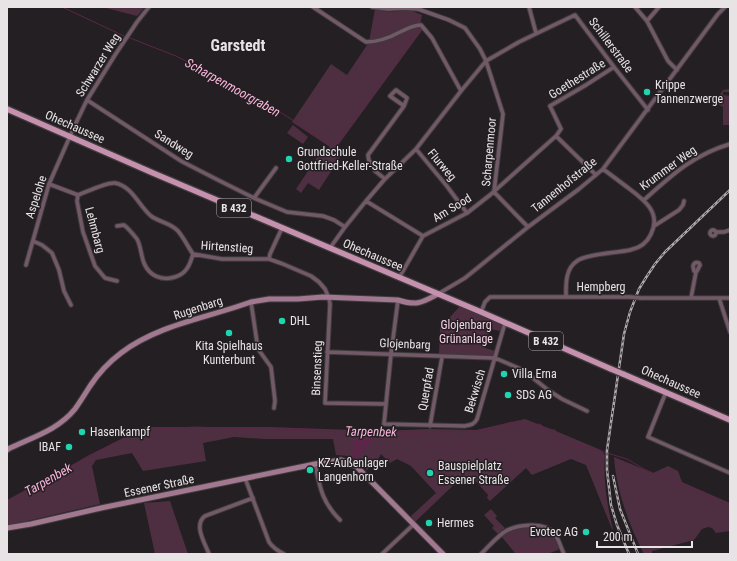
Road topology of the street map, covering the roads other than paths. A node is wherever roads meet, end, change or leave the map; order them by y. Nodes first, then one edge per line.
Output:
1 (149, 7) edge
2 (313, 7) edge
3 (372, 7) edge
4 (529, 7) edge
5 (635, 7) edge
6 (658, 7) edge
7 (724, 8) edge
8 (647, 22) junction
9 (536, 33) junction
10 (486, 62) junction
11 (614, 67) junction
12 (677, 70) junction
13 (461, 91) junction
14 (88, 100) junction
15 (404, 106) junction
16 (7, 109) edge
17 (648, 110) junction
18 (561, 129) joint
19 (556, 136) junction
20 (70, 137) junction
21 (730, 144) edge
22 (416, 149) junction
23 (276, 168) dead end
24 (603, 169) junction
25 (596, 175) junction
26 (385, 179) junction
27 (49, 184) junction
28 (494, 192) junction
29 (78, 195) junction
30 (254, 198) junction
31 (644, 200) junction
32 (366, 201) junction
33 (684, 201) dead end
34 (467, 212) junction
35 (117, 226) dead end
36 (654, 226) junction
37 (345, 227) junction
38 (528, 227) junction
39 (282, 228) junction
40 (730, 230) edge
41 (716, 232) dead end
42 (424, 236) junction
43 (33, 241) junction
44 (330, 248) junction
45 (193, 254) junction
46 (269, 259) junction
47 (26, 265) dead end
48 (696, 272) dead end
49 (399, 278) junction
50 (118, 281) dead end
51 (438, 294) junction
52 (566, 297) junction
53 (329, 298) junction
54 (691, 298) junction
55 (719, 298) junction
56 (730, 298) edge
57 (398, 300) junction
58 (251, 302) junction
59 (71, 305) dead end
60 (481, 312) junction
61 (505, 323) junction
62 (730, 332) edge
63 (327, 352) junction
64 (391, 354) junction
65 (442, 357) junction
66 (495, 358) junction
67 (666, 392) junction
68 (386, 404) junction
69 (274, 408) dead end
70 (587, 411) dead end
71 (730, 420) edge
72 (430, 426) junction
73 (7, 450) edge
74 (315, 464) junction
75 (730, 474) edge
76 (245, 478) junction
77 (253, 498) junction
78 (340, 520) dead end
79 (414, 524) junction
80 (7, 528) edge
81 (209, 554) edge
82 (284, 554) edge
83 (382, 554) edge
84 (443, 554) edge
85 (480, 554) edge
86 (564, 554) edge

1 - 14 street, Schwarzer Weg
2 - 13 street
3 - 10 street, Scharpenmoor
4 - 9 street
5 - 8 street
6 - 8 street
7 - 12 street, Tannenhofstraße
8 - 12 street
9 - 10 street, Schillerstraße
9 - 11 street, Schillerstraße
10 - 13 street, Schillerstraße
10 - 28 street, Scharpenmoor
11 - 17 street, Schillerstraße
11 - 18 street, Goethestraße
12 - 17 street, Tannenhofstraße
13 - 22 street, Schillerstraße
14 - 20 street, Schwarzer Weg
14 - 30 street, Sandweg
15 - 15 street
15 - 26 street
16 - 20 main road, Ohechaussee / B 432
17 - 24 street, Tannenhofstraße
18 - 19 street, Am Sood
19 - 25 street
19 - 28 street, Am Sood
20 - 27 street, Aspelohe
20 - 39 main road, Ohechaussee / B 432
21 - 31 street, Krummer Weg
22 - 26 street, Schillerstraße
22 - 34 street, Flurweg
23 - 30 street
24 - 25 street, Tannenhofstraße
24 - 31 street, Krummer Weg
25 - 38 street, Tannenhofstraße
26 - 32 street, Schillerstraße
27 - 29 street
27 - 43 street, Aspelohe
28 - 34 street, Am Sood
28 - 38 street, Scharpenmoor
29 - 45 street, Hirtenstieg
29 - 50 street, Lehmbarg
30 - 37 street, Sandweg
31 - 36 street
32 - 37 street, Schillerstraße
32 - 42 street
33 - 36 street
34 - 42 street, Am Sood
35 - 45 street
36 - 52 street
37 - 44 street, Schillerstraße
38 - 51 street, Tannenhofstraße
39 - 44 main road, Ohechaussee / B 432
39 - 46 street
40 - 41 street
42 - 49 street, Am Sood
43 - 47 street, Aspelohe
43 - 59 street
44 - 49 main road, Ohechaussee / B 432
45 - 46 street, Hirtenstieg
46 - 53 street, Hirtenstieg
48 - 54 street
49 - 51 main road, Ohechaussee / B 432
51 - 57 street, Rugenbarg
51 - 60 main road, Ohechaussee / B 432
52 - 54 street, Hempberg, bridge
52 - 60 street, Hempberg
53 - 57 street, Rugenbarg
53 - 58 street, Rugenbarg
53 - 63 street, Binsenstieg
54 - 55 street, Hempberg
55 - 56 street, Hempberg
55 - 62 street
57 - 64 street
58 - 69 street
58 - 73 street, Rugenbarg
60 - 61 main road, Ohechaussee / B 432
61 - 66 street, Bekwisch
61 - 67 main road, Ohechaussee / B 432, bridge
63 - 64 street, Glojenbarg
63 - 68 street, Binsenstieg
64 - 65 street, Glojenbarg
64 - 68 street
65 - 66 street, Glojenbarg
65 - 72 street, Querpfad
66 - 70 street, Glojenbarg
66 - 72 street, Bekwisch
67 - 71 main road, Ohechaussee / B 432
67 - 75 street
68 - 72 street, Bekwisch
74 - 76 street, Essener Straße
74 - 78 street
74 - 79 street, Essener Straße
76 - 77 street
76 - 80 street, Essener Straße
77 - 81 street
77 - 82 street
79 - 83 street
79 - 84 street, Essener Straße
85 - 86 street

